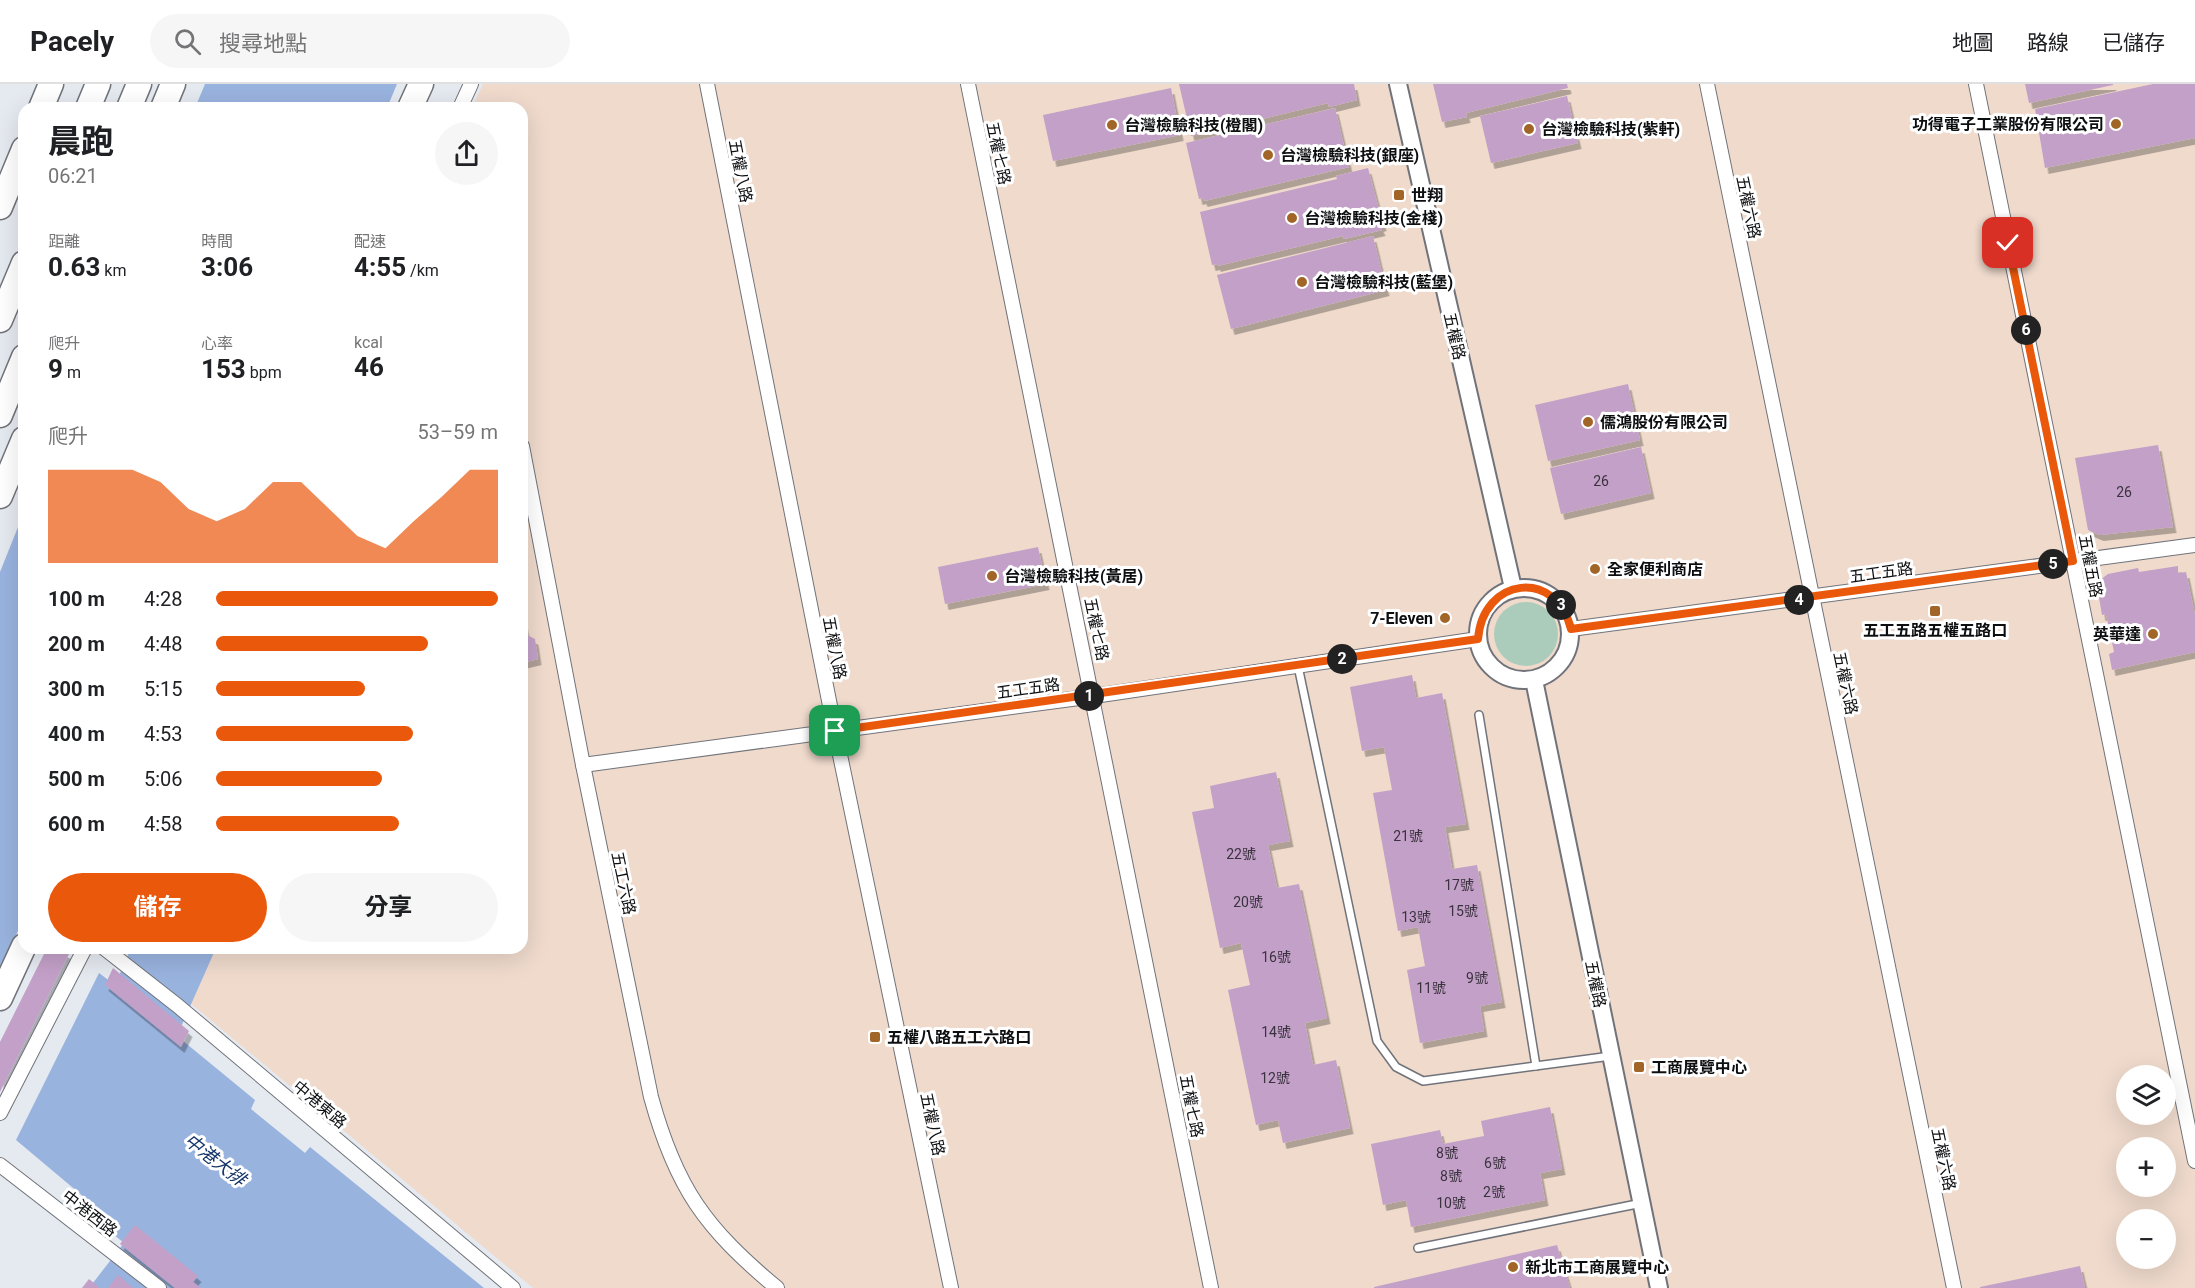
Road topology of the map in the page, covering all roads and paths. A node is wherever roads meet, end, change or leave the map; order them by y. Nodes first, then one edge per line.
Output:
1 (51, 84) edge
2 (98, 84) edge
3 (139, 84) edge
4 (173, 84) edge
5 (421, 84) edge
6 (471, 84) edge
7 (706, 84) edge
8 (968, 84) edge
9 (1398, 84) edge
10 (1707, 84) edge
11 (1976, 84) edge
12 (44, 102) edge
13 (90, 102) edge
14 (132, 102) edge
15 (166, 102) edge
16 (413, 102) edge
17 (463, 102) edge
18 (18, 164) edge
19 (0, 207) edge
20 (18, 276) edge
21 (0, 320) edge
22 (18, 372) edge
23 (0, 416) edge
24 (18, 453) edge
25 (528, 477) edge
26 (0, 496) edge
27 (2195, 545) edge
28 (2073, 561) junction
29 (1513, 588) junction
30 (1812, 598) junction
31 (1571, 629) junction
32 (1478, 639) junction
33 (1298, 665) junction
34 (1534, 680) junction
35 (1094, 696) junction
36 (1479, 715) dead end
37 (835, 731) junction
38 (583, 765) junction
39 (20, 954) edge
40 (82, 954) edge
41 (112, 954) edge
42 (0, 998) edge
43 (1611, 1056) junction
44 (1536, 1066) junction
45 (0, 1113) edge
46 (2195, 1161) edge
47 (0, 1165) edge
48 (1642, 1203) junction
49 (1418, 1248) dead end
50 (159, 1288) edge
51 (513, 1288) edge
52 (777, 1288) edge
53 (951, 1288) edge
54 (1211, 1288) edge
55 (1659, 1288) edge
56 (1953, 1288) edge

1 - 12 highway
2 - 13 highway
3 - 14 highway
4 - 15 highway
5 - 16 highway
6 - 17 street
7 - 37 street, 五權八路
8 - 35 street, 五權七路
9 - 29 street, 五權路
10 - 30 street, 五權六路
11 - 28 street, 五權五路
18 - 19 highway
20 - 21 highway
22 - 23 highway
24 - 26 highway
25 - 38 street, 五工六路
27 - 28 street, 五工五路
28 - 30 street, 五工五路
28 - 46 street, 五權五路
29 - 31 street
29 - 32 street
30 - 31 street, 五工五路
30 - 56 street, 五權六路
31 - 34 street
32 - 33 street, 五工五路
32 - 34 street
33 - 35 street, 五工五路
33 - 44 lane
34 - 43 street, 五權路
35 - 37 street, 五工五路
35 - 54 street, 五權七路
36 - 44 lane
37 - 38 street, 五工五路
37 - 53 street, 五權八路
38 - 52 street, 五工六路
39 - 42 highway
40 - 45 street
41 - 51 street, 中港東路
43 - 44 lane
43 - 48 street, 五權路
47 - 50 street, 中港西路
48 - 49 lane
48 - 55 street, 五權路

